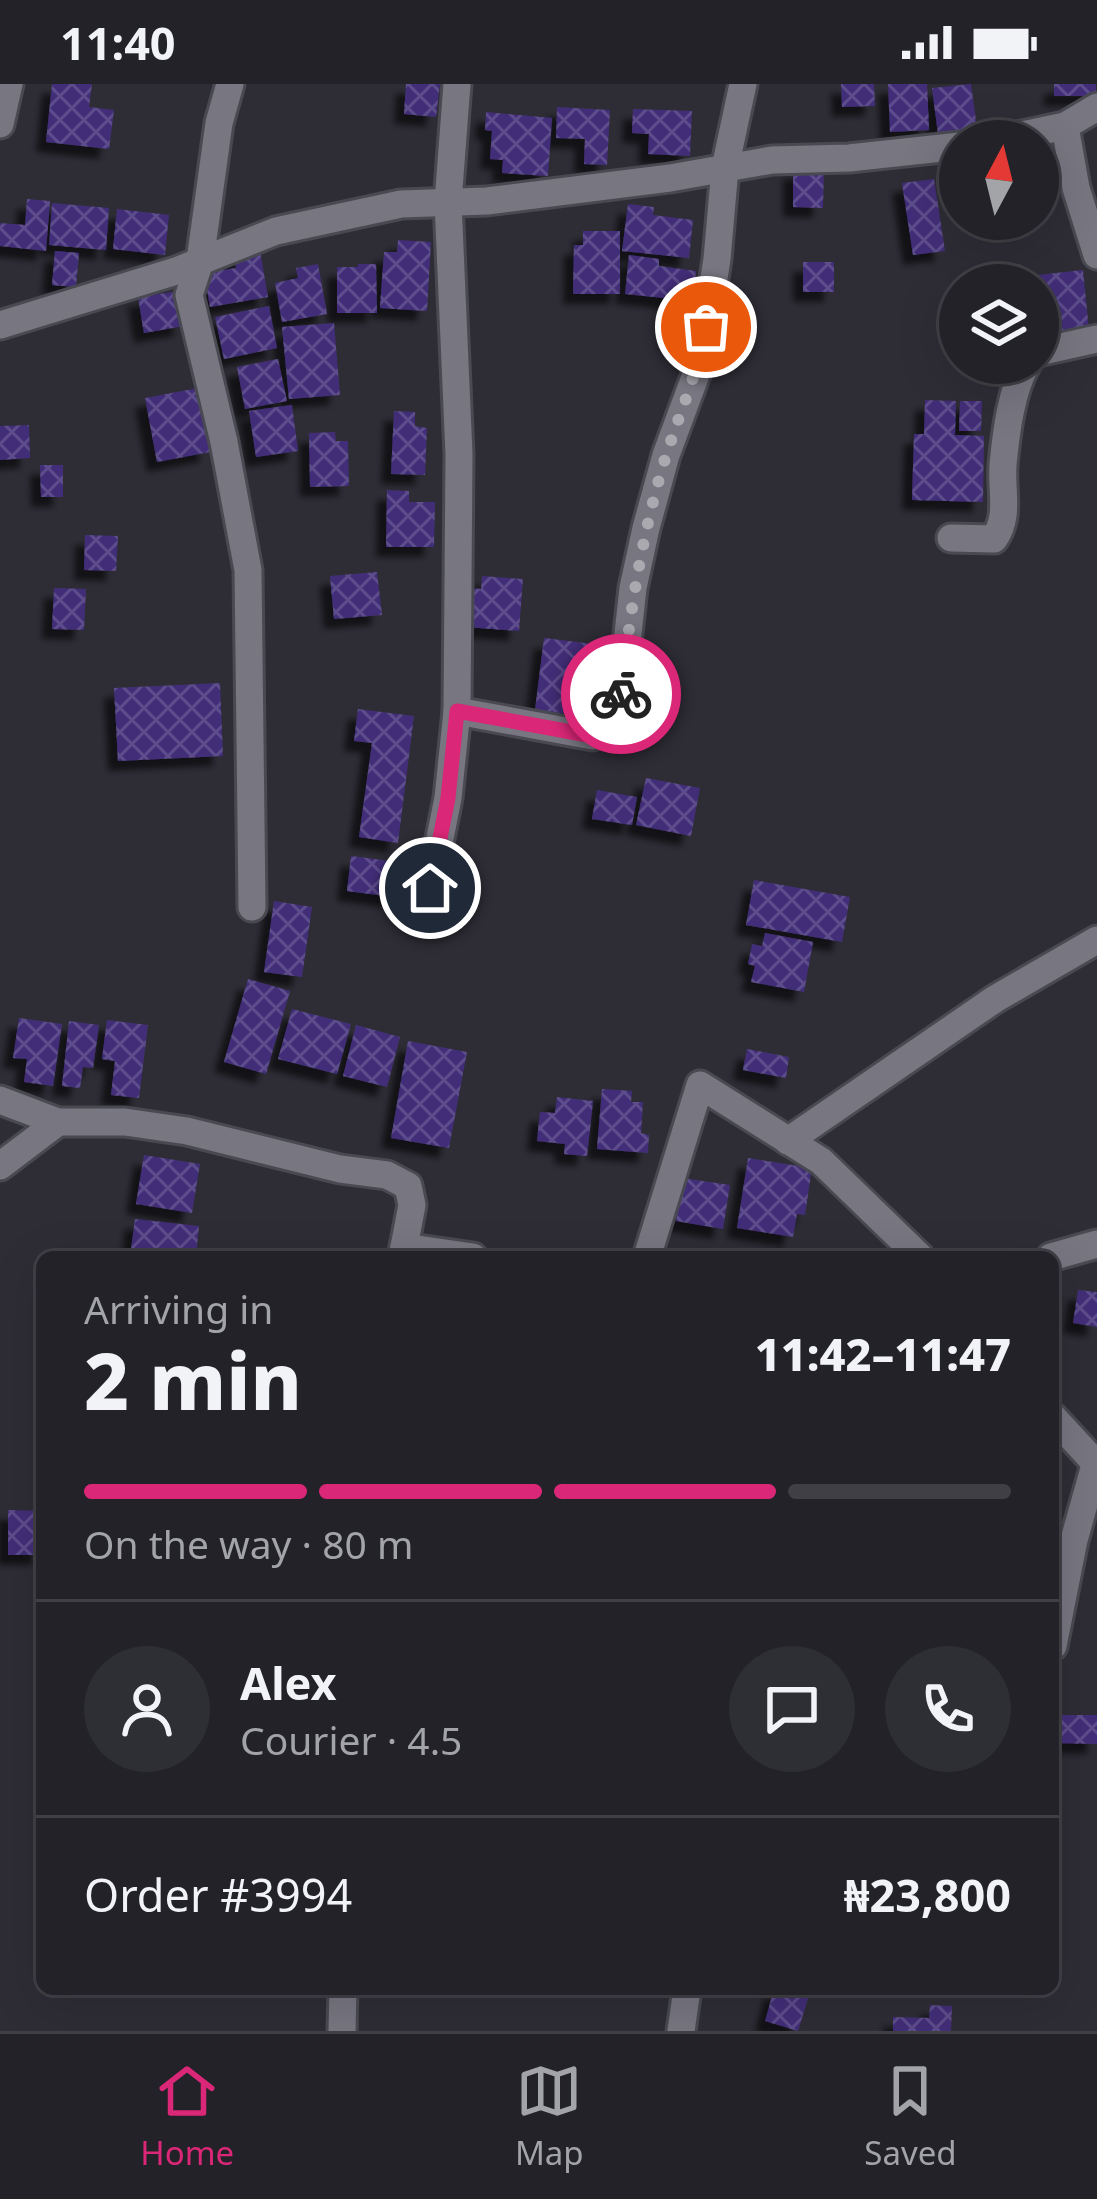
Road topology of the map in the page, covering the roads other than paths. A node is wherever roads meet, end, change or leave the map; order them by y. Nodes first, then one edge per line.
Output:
1 (230, 84) edge
2 (457, 84) edge
3 (743, 84) edge
4 (1097, 107) edge
5 (1065, 126) junction
6 (1059, 127) edge
7 (939, 149) edge
8 (725, 169) junction
9 (448, 202) junction
10 (1097, 255) edge
11 (200, 260) junction
12 (0, 325) edge
13 (1097, 339) edge
14 (1059, 347) edge
15 (1017, 384) edge
16 (951, 538) dead end
17 (457, 711) junction
18 (430, 888) dead end
19 (251, 907) dead end
20 (1097, 940) edge
21 (0, 1100) edge
22 (58, 1122) junction
23 (788, 1141) junction
24 (0, 1166) edge
25 (1097, 1244) edge
26 (404, 1251) edge
27 (649, 1251) edge
28 (914, 1251) edge
29 (1059, 1255) edge
30 (1059, 1423) edge
31 (1096, 1462) edge
32 (1064, 1538) edge
33 (1059, 1587) edge
34 (343, 1995) edge
35 (686, 1995) edge
36 (342, 2031) edge
37 (681, 2031) edge

1 - 11 street
2 - 9 street
3 - 8 street
4 - 5 street
5 - 6 street
5 - 10 street
7 - 8 street
8 - 9 street
8 - 17 street
9 - 11 street
9 - 17 street
11 - 12 street
11 - 19 street
13 - 14 street
15 - 16 street
17 - 18 street
20 - 23 street
21 - 22 street
22 - 24 street
22 - 26 street
23 - 27 street
23 - 28 street
25 - 29 street
30 - 31 street
31 - 32 street
32 - 33 street
34 - 36 street
35 - 37 street

